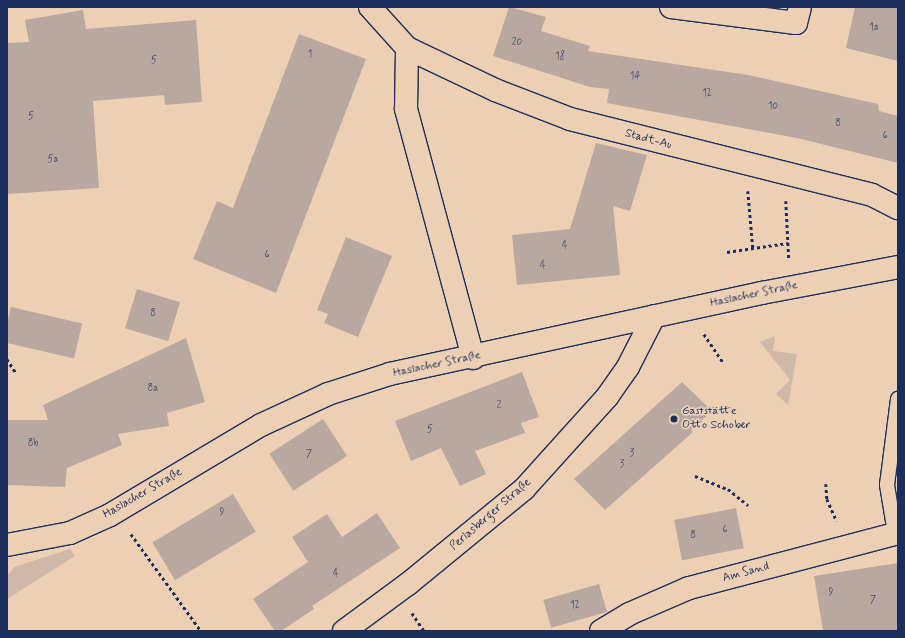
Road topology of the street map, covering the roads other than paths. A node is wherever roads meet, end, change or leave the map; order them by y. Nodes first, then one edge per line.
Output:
1 (370, 7) edge
2 (671, 7) edge
3 (800, 7) edge
4 (407, 48) junction
5 (898, 208) edge
6 (898, 267) edge
7 (654, 316) junction
8 (473, 358) junction
9 (898, 399) edge
10 (897, 533) edge
11 (7, 545) edge
12 (630, 623) edge
13 (344, 631) edge
14 (601, 631) edge

1 - 4 street, Stadt-Au
2 - 3 street
4 - 5 street, Stadt-Au
4 - 8 street
6 - 7 street, Haslacher Straße
7 - 8 street, Haslacher Straße
7 - 13 street, Perlasberger Straße
8 - 11 street, Haslacher Straße
9 - 10 lane
10 - 12 street, Am Sand
12 - 14 street, Am Sand

